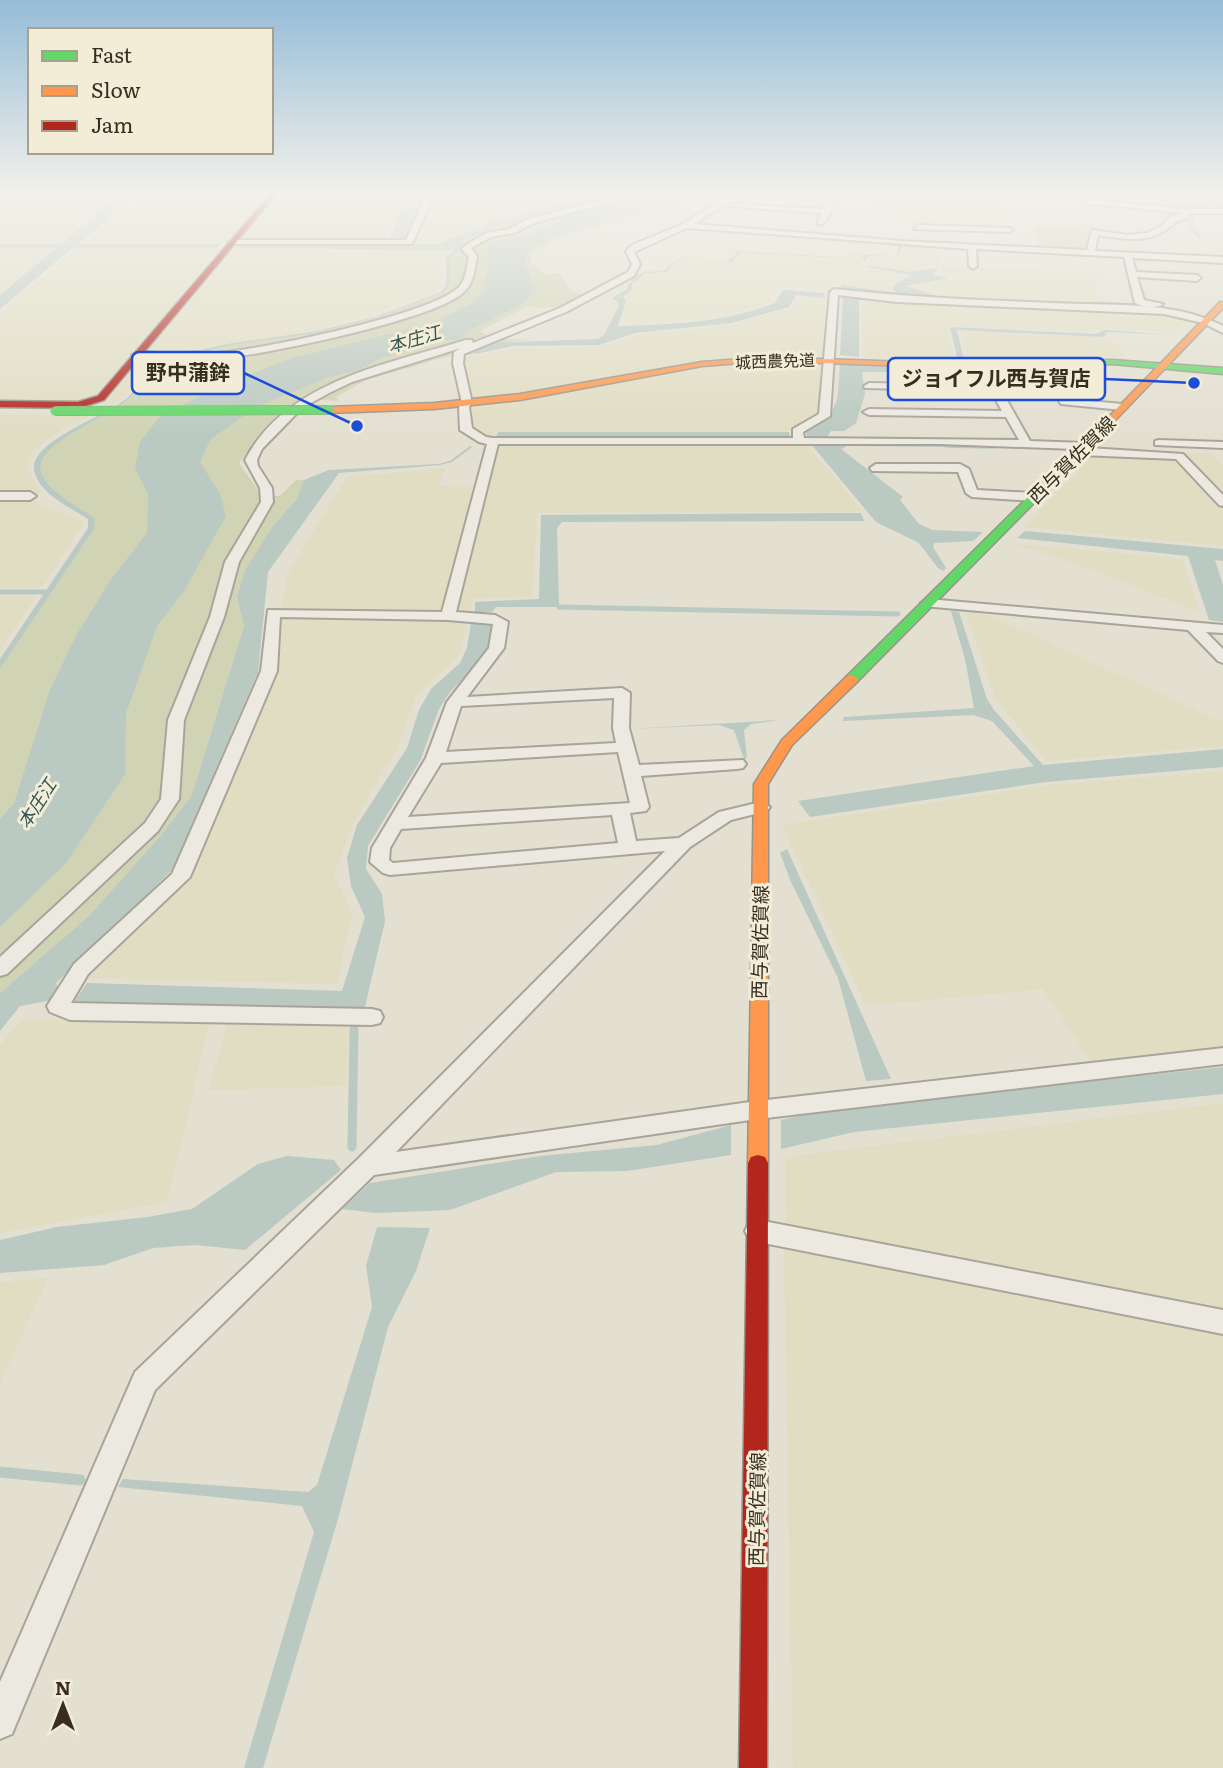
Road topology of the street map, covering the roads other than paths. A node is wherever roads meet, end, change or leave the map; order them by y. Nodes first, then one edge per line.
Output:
1 (206, 274) edge
2 (469, 274) edge
3 (631, 274) edge
4 (1132, 274) joint
5 (1197, 278) dead end
6 (1195, 307) dead end
7 (1214, 313) edge
8 (523, 326) junction
9 (1223, 330) edge
10 (137, 355) junction
11 (831, 359) junction
12 (1161, 366) junction
13 (1223, 371) edge
14 (1052, 383) dead end
15 (869, 386) dead end
16 (467, 402) junction
17 (0, 404) edge
18 (1122, 407) junction
19 (0, 411) edge
20 (869, 412) dead end
21 (1010, 414) junction
22 (799, 440) junction
23 (493, 441) junction
24 (1026, 443) junction
25 (1223, 445) edge
26 (1085, 446) junction
27 (876, 468) dead end
28 (0, 496) edge
29 (30, 496) dead end
30 (1034, 497) junction
31 (1223, 502) edge
32 (928, 603) junction
33 (448, 616) junction
34 (1192, 626) junction
35 (1223, 629) edge
36 (1223, 658) edge
37 (455, 702) junction
38 (626, 747) junction
39 (436, 758) junction
40 (737, 764) dead end
41 (631, 771) junction
42 (761, 807) junction
43 (620, 809) junction
44 (395, 824) junction
45 (683, 843) junction
46 (628, 848) junction
47 (0, 969) edge
48 (372, 1017) dead end
49 (1223, 1056) edge
50 (757, 1110) junction
51 (368, 1166) junction
52 (758, 1231) junction
53 (1223, 1322) edge
54 (0, 1722) edge
55 (754, 1768) edge

1 - 10 street
2 - 10 street
3 - 8 street
4 - 5 street
4 - 6 street
7 - 9 street
7 - 11 street
7 - 12 street, 西与賀佐賀線
8 - 16 street
8 - 47 street
10 - 17 street
11 - 12 street, 城西農免道
11 - 16 street, 城西農免道
11 - 22 street
12 - 13 street, 城西農免道
12 - 18 street, 西与賀佐賀線
14 - 18 street
15 - 21 street
16 - 19 street, 城西農免道, bridge
16 - 23 street
18 - 26 street, 西与賀佐賀線
20 - 21 street
21 - 24 street
22 - 23 street
22 - 24 street
23 - 33 street
24 - 26 street
25 - 26 street
26 - 30 street, 西与賀佐賀線
26 - 31 street
27 - 30 street
28 - 29 street
30 - 32 street, 西与賀佐賀線
32 - 34 street
32 - 42 street, 西与賀佐賀線
33 - 37 street
33 - 48 street
34 - 35 street
34 - 36 street
37 - 38 street
37 - 39 street
38 - 39 street
38 - 41 street
39 - 44 street
40 - 41 street
41 - 43 street
42 - 45 street
42 - 50 street, 西与賀佐賀線
43 - 44 street
43 - 46 street
44 - 46 street
45 - 46 street
45 - 51 street
49 - 50 street
50 - 51 street
50 - 52 street, 西与賀佐賀線
51 - 54 street
52 - 53 street
52 - 55 street, 西与賀佐賀線

